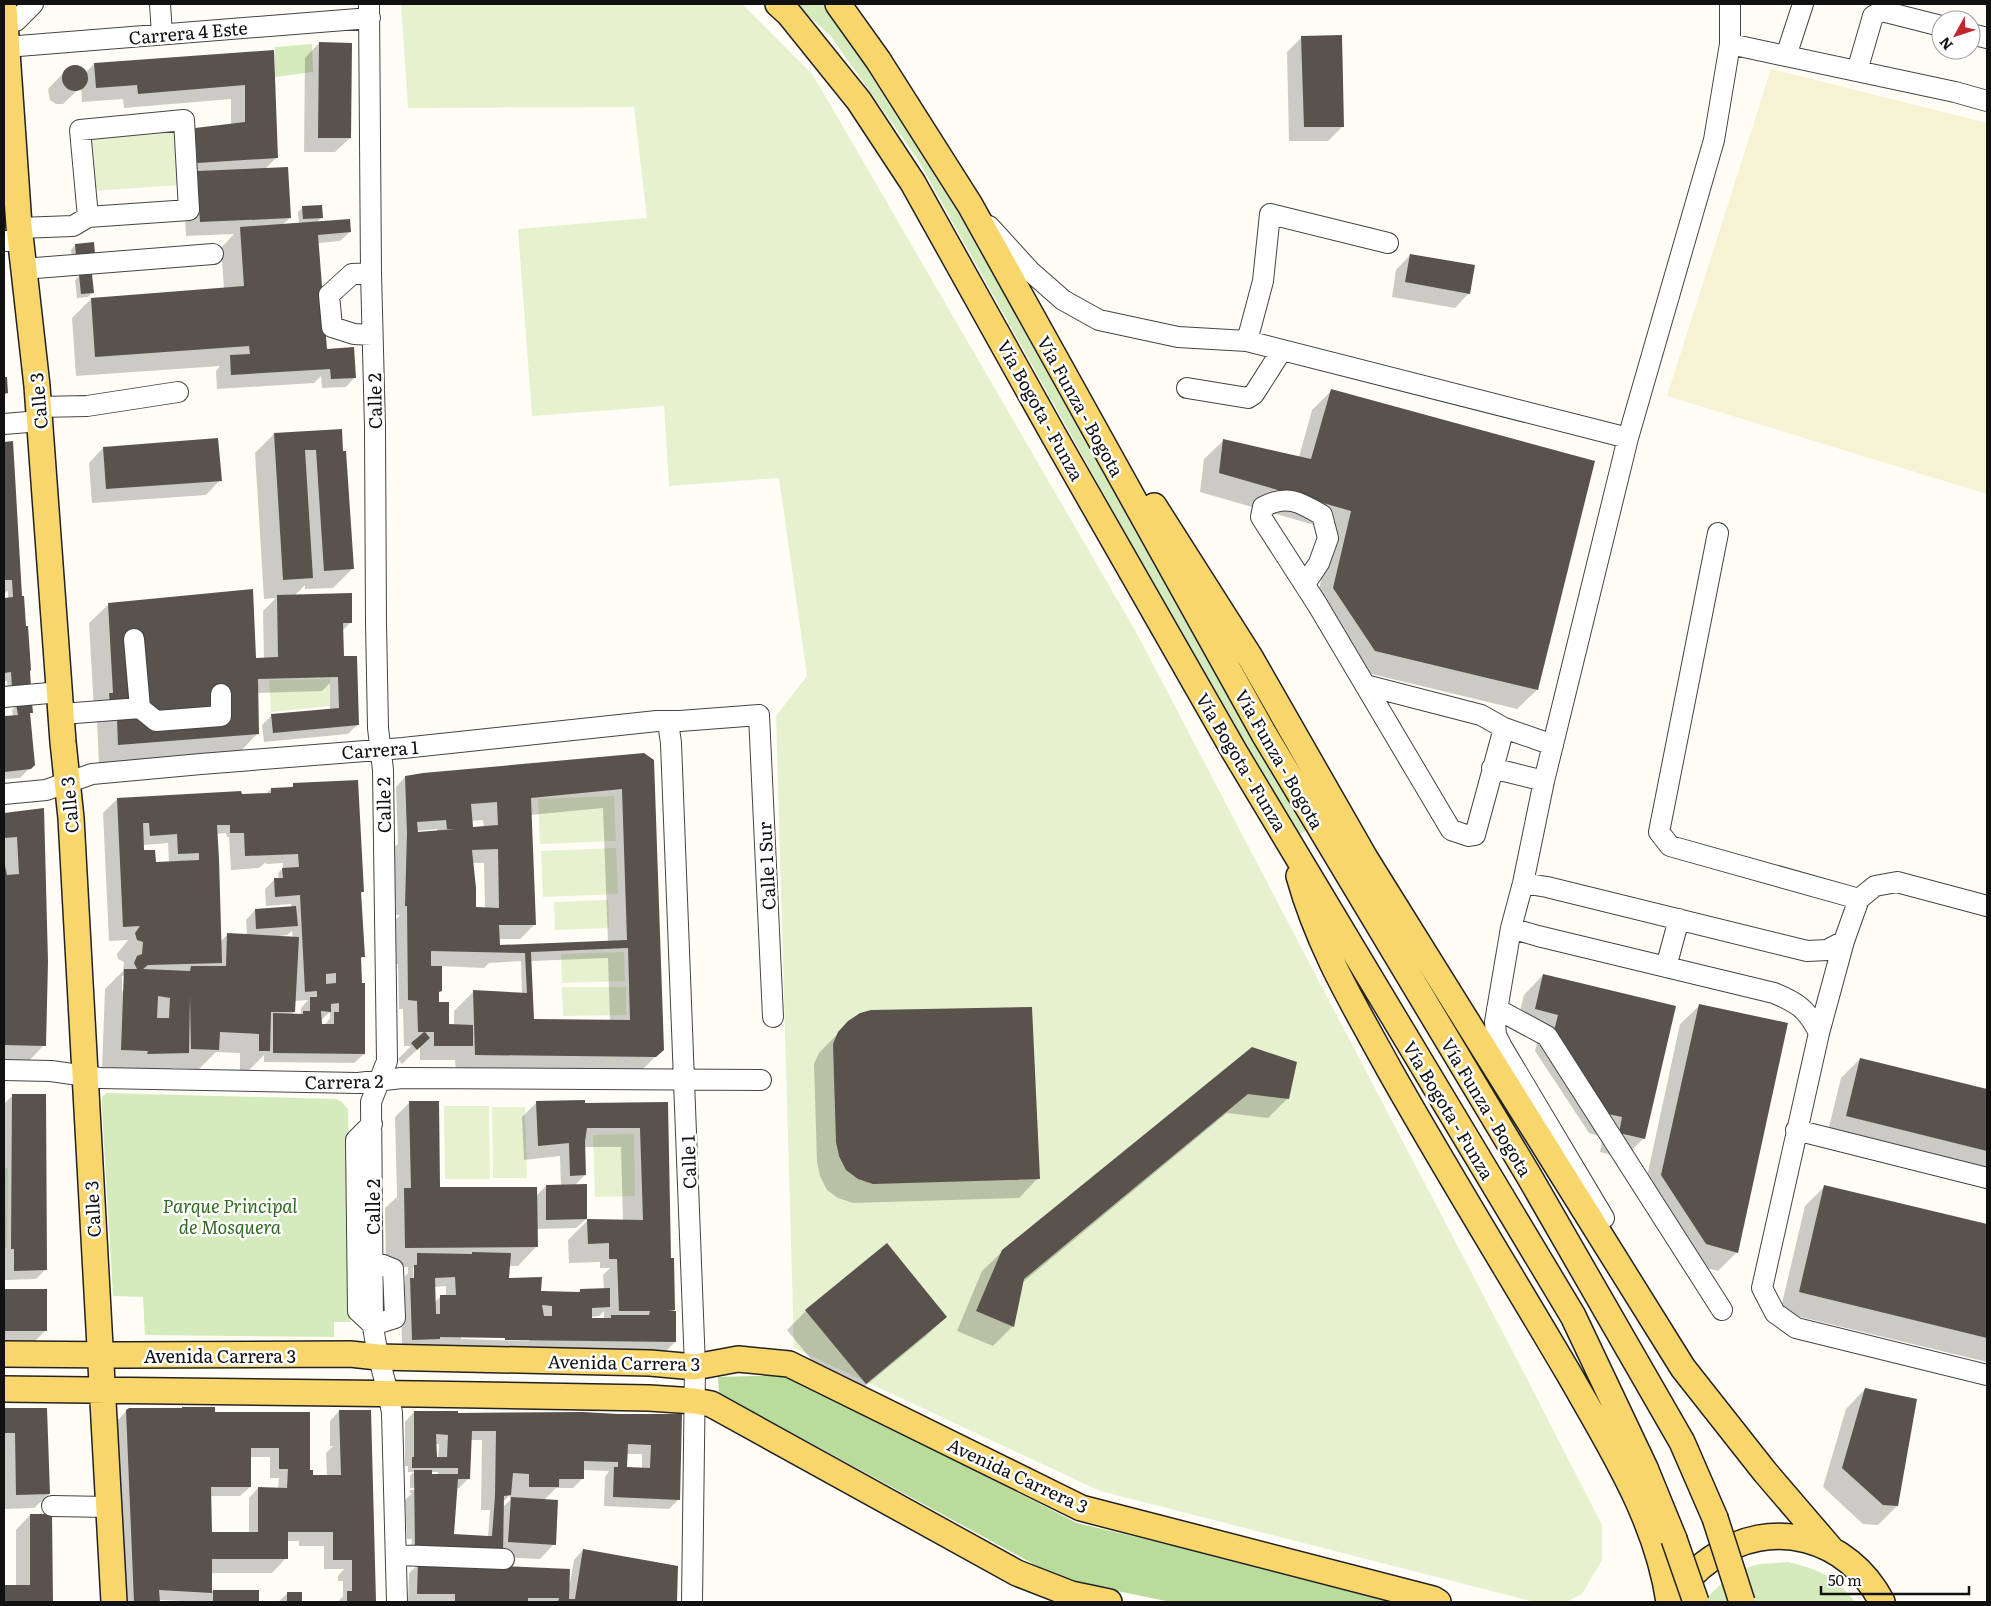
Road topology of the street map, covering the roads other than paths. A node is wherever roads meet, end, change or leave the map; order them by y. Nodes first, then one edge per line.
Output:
1 (33, 4) edge
2 (160, 4) edge
3 (778, 4) edge
4 (838, 4) edge
5 (1730, 4) edge
6 (1803, 4) edge
7 (369, 11) edge
8 (1931, 23) edge
9 (5, 26) edge
10 (162, 34) junction
11 (1730, 44) junction
12 (1786, 56) junction
13 (1856, 71) junction
14 (1987, 101) edge
15 (8, 146) edge
16 (970, 205) junction
17 (88, 217) junction
18 (14, 237) edge
19 (1388, 243) dead end
20 (212, 254) dead end
21 (23, 269) junction
22 (372, 273) junction
23 (372, 335) junction
24 (1247, 341) junction
25 (1282, 350) junction
26 (1070, 386) junction
27 (1187, 388) dead end
28 (178, 392) dead end
29 (39, 414) junction
30 (4, 424) edge
31 (1628, 438) junction
32 (1718, 533) dead end
33 (1305, 584) dead end
34 (134, 639) dead end
35 (1365, 685) junction
36 (221, 694) dead end
37 (1405, 694) junction
38 (4, 697) edge
39 (61, 703) junction
40 (140, 708) junction
41 (759, 715) joint
42 (1385, 719) junction
43 (668, 722) junction
44 (1504, 728) junction
45 (1553, 745) junction
46 (381, 750) junction
47 (1492, 768) junction
48 (1544, 782) junction
49 (67, 783) junction
50 (4, 794) edge
51 (1287, 838) junction
52 (1523, 883) junction
53 (1859, 899) junction
54 (1987, 906) edge
55 (1678, 919) junction
56 (1511, 928) junction
57 (1844, 942) junction
58 (1666, 967) junction
59 (1497, 1009) junction
60 (773, 1017) dead end
61 (1819, 1033) junction
62 (4, 1070) edge
63 (84, 1076) junction
64 (684, 1078) junction
65 (761, 1080) dead end
66 (380, 1082) junction
67 (372, 1124) junction
68 (1796, 1130) junction
69 (1987, 1178) edge
70 (1722, 1310) dead end
71 (373, 1325) junction
72 (4, 1354) edge
73 (100, 1355) junction
74 (378, 1357) junction
75 (695, 1367) junction
76 (1683, 1368) junction
77 (1987, 1375) edge
78 (4, 1389) edge
79 (103, 1390) junction
80 (389, 1394) junction
81 (695, 1401) junction
82 (52, 1506) dead end
83 (108, 1507) junction
84 (1831, 1549) junction
85 (396, 1555) junction
86 (504, 1559) dead end
87 (1878, 1594) edge
88 (114, 1602) edge
89 (397, 1602) edge
90 (692, 1602) edge
91 (1109, 1602) edge
92 (1438, 1602) edge
93 (1669, 1602) edge
94 (1674, 1602) edge
95 (1696, 1602) edge
96 (1742, 1602) edge
97 (1897, 1602) edge

1 - 9 street
2 - 10 street
3 - 51 main road, Vía Bogota - Funza
4 - 16 main road, Vía Funza - Bogota
5 - 11 street
6 - 12 street
7 - 10 street, Carrera 4 Este
7 - 22 street, Calle 2
8 - 13 street
9 - 10 street, Carrera 4 Este
9 - 15 main road, Calle 3
11 - 12 street
11 - 31 street
12 - 13 street
13 - 14 street
15 - 18 main road, Calle 3
16 - 24 street
16 - 26 main road, Vía Funza - Bogota
17 - 17 street
17 - 18 street
18 - 21 main road, Calle 3
19 - 24 street
20 - 21 street
21 - 29 main road, Calle 3
22 - 23 street, Calle 2
22 - 23 street
23 - 46 street, Calle 2
24 - 25 street
25 - 27 street
25 - 31 street
26 - 76 main road
26 - 96 main road, Vía Funza - Bogota, bridge
28 - 29 street
29 - 30 street
29 - 39 main road, Calle 3
31 - 45 street
32 - 53 street
33 - 35 street
34 - 40 street
35 - 37 street
35 - 42 street
36 - 40 street
37 - 42 street
37 - 44 street
38 - 39 street
39 - 40 street
39 - 49 main road, Calle 3
41 - 43 street, Carrera 1
41 - 60 street, Calle 1 Sur
42 - 47 street
43 - 46 street, Carrera 1
43 - 64 street, Calle 1
44 - 45 street
44 - 47 street
45 - 48 street
46 - 49 street, Carrera 1
46 - 66 street, Calle 2
47 - 48 street
48 - 52 street
49 - 50 street, Carrera 1
49 - 63 main road, Calle 3
51 - 93 main road
51 - 95 main road, Vía Bogota - Funza, bridge
52 - 55 street
52 - 56 street
53 - 54 street
53 - 57 street
55 - 57 street
55 - 58 street
56 - 58 street
56 - 59 street
57 - 61 street
58 - 61 street
59 - 70 street
59 - 76 street
61 - 68 street
62 - 63 street, Carrera 2
63 - 66 street, Carrera 2
63 - 73 main road, Calle 3
64 - 65 street, Carrera 2
64 - 66 street, Carrera 2
64 - 75 street, Calle 1
66 - 67 street, Calle 2
67 - 71 street, Calle 2
67 - 71 street
68 - 69 street
68 - 77 street
71 - 74 street, Calle 2
72 - 73 main road, Avenida Carrera 3
73 - 74 main road, Avenida Carrera 3
73 - 79 main road, Calle 3
74 - 75 main road, Avenida Carrera 3
74 - 80 street, Calle 2
75 - 81 street, Calle 1
75 - 92 main road, Avenida Carrera 3
76 - 84 main road
78 - 79 main road, Avenida Carrera 3
79 - 80 main road, Avenida Carrera 3
79 - 83 main road, Calle 3
80 - 81 main road, Avenida Carrera 3
80 - 85 street, Calle 2
81 - 90 street, Calle 1
81 - 91 main road, Avenida Carrera 3
82 - 83 street
83 - 88 main road, Calle 3
84 - 87 main road
84 - 94 main road
85 - 86 street
85 - 89 street, Calle 2
87 - 97 main road

